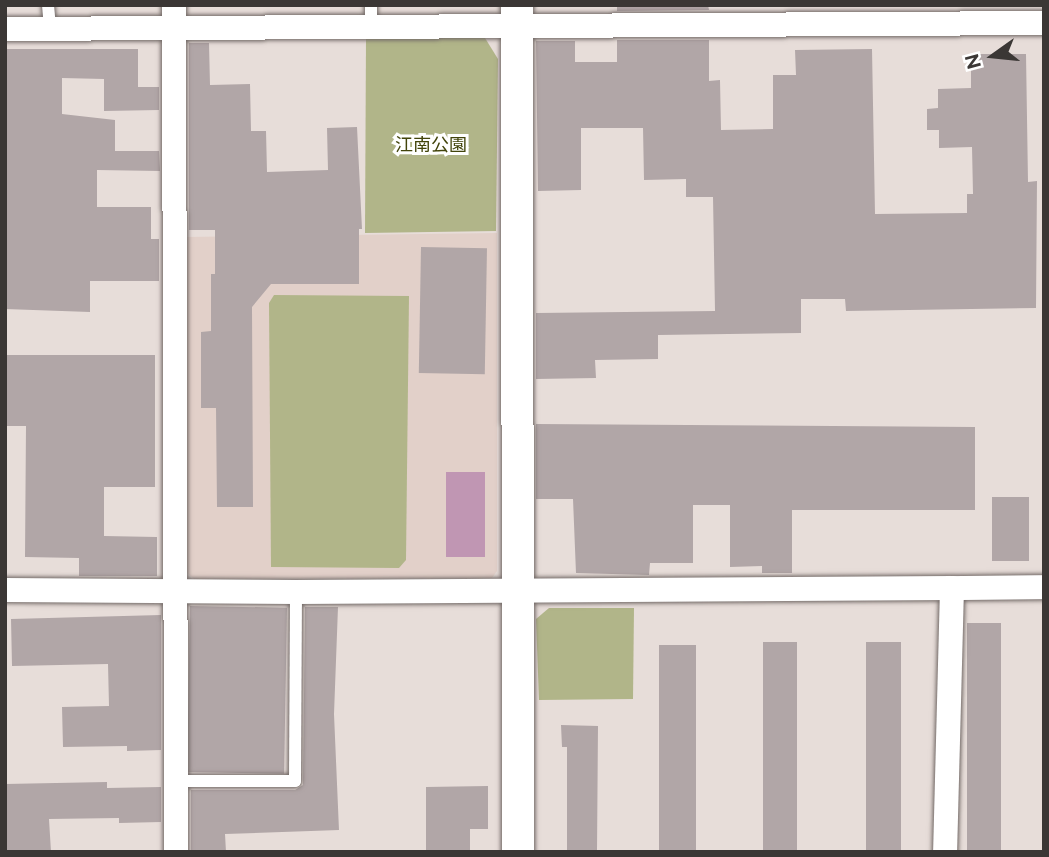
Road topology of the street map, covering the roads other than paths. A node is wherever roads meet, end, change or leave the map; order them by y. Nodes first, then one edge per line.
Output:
1 (981, 14) edge
2 (643, 15) edge
3 (752, 15) edge
4 (867, 15) edge
5 (371, 16) edge
6 (49, 17) edge
7 (174, 17) edge
8 (517, 17) edge
9 (1044, 23) edge
10 (5, 29) edge
11 (1044, 587) edge
12 (952, 588) junction
13 (5, 590) edge
14 (518, 590) junction
15 (176, 592) junction
16 (296, 592) junction
17 (176, 781) junction
18 (176, 852) edge
19 (518, 852) edge
20 (945, 852) edge

1 - 4 street
1 - 9 street
2 - 3 street
2 - 8 street
3 - 4 street
5 - 7 street
5 - 8 street
6 - 7 street
6 - 10 street
7 - 15 street
8 - 14 street
11 - 12 street
12 - 14 street
12 - 20 street
13 - 15 street
14 - 16 street
14 - 19 street
15 - 16 street
15 - 17 street
16 - 17 lane
17 - 18 street

